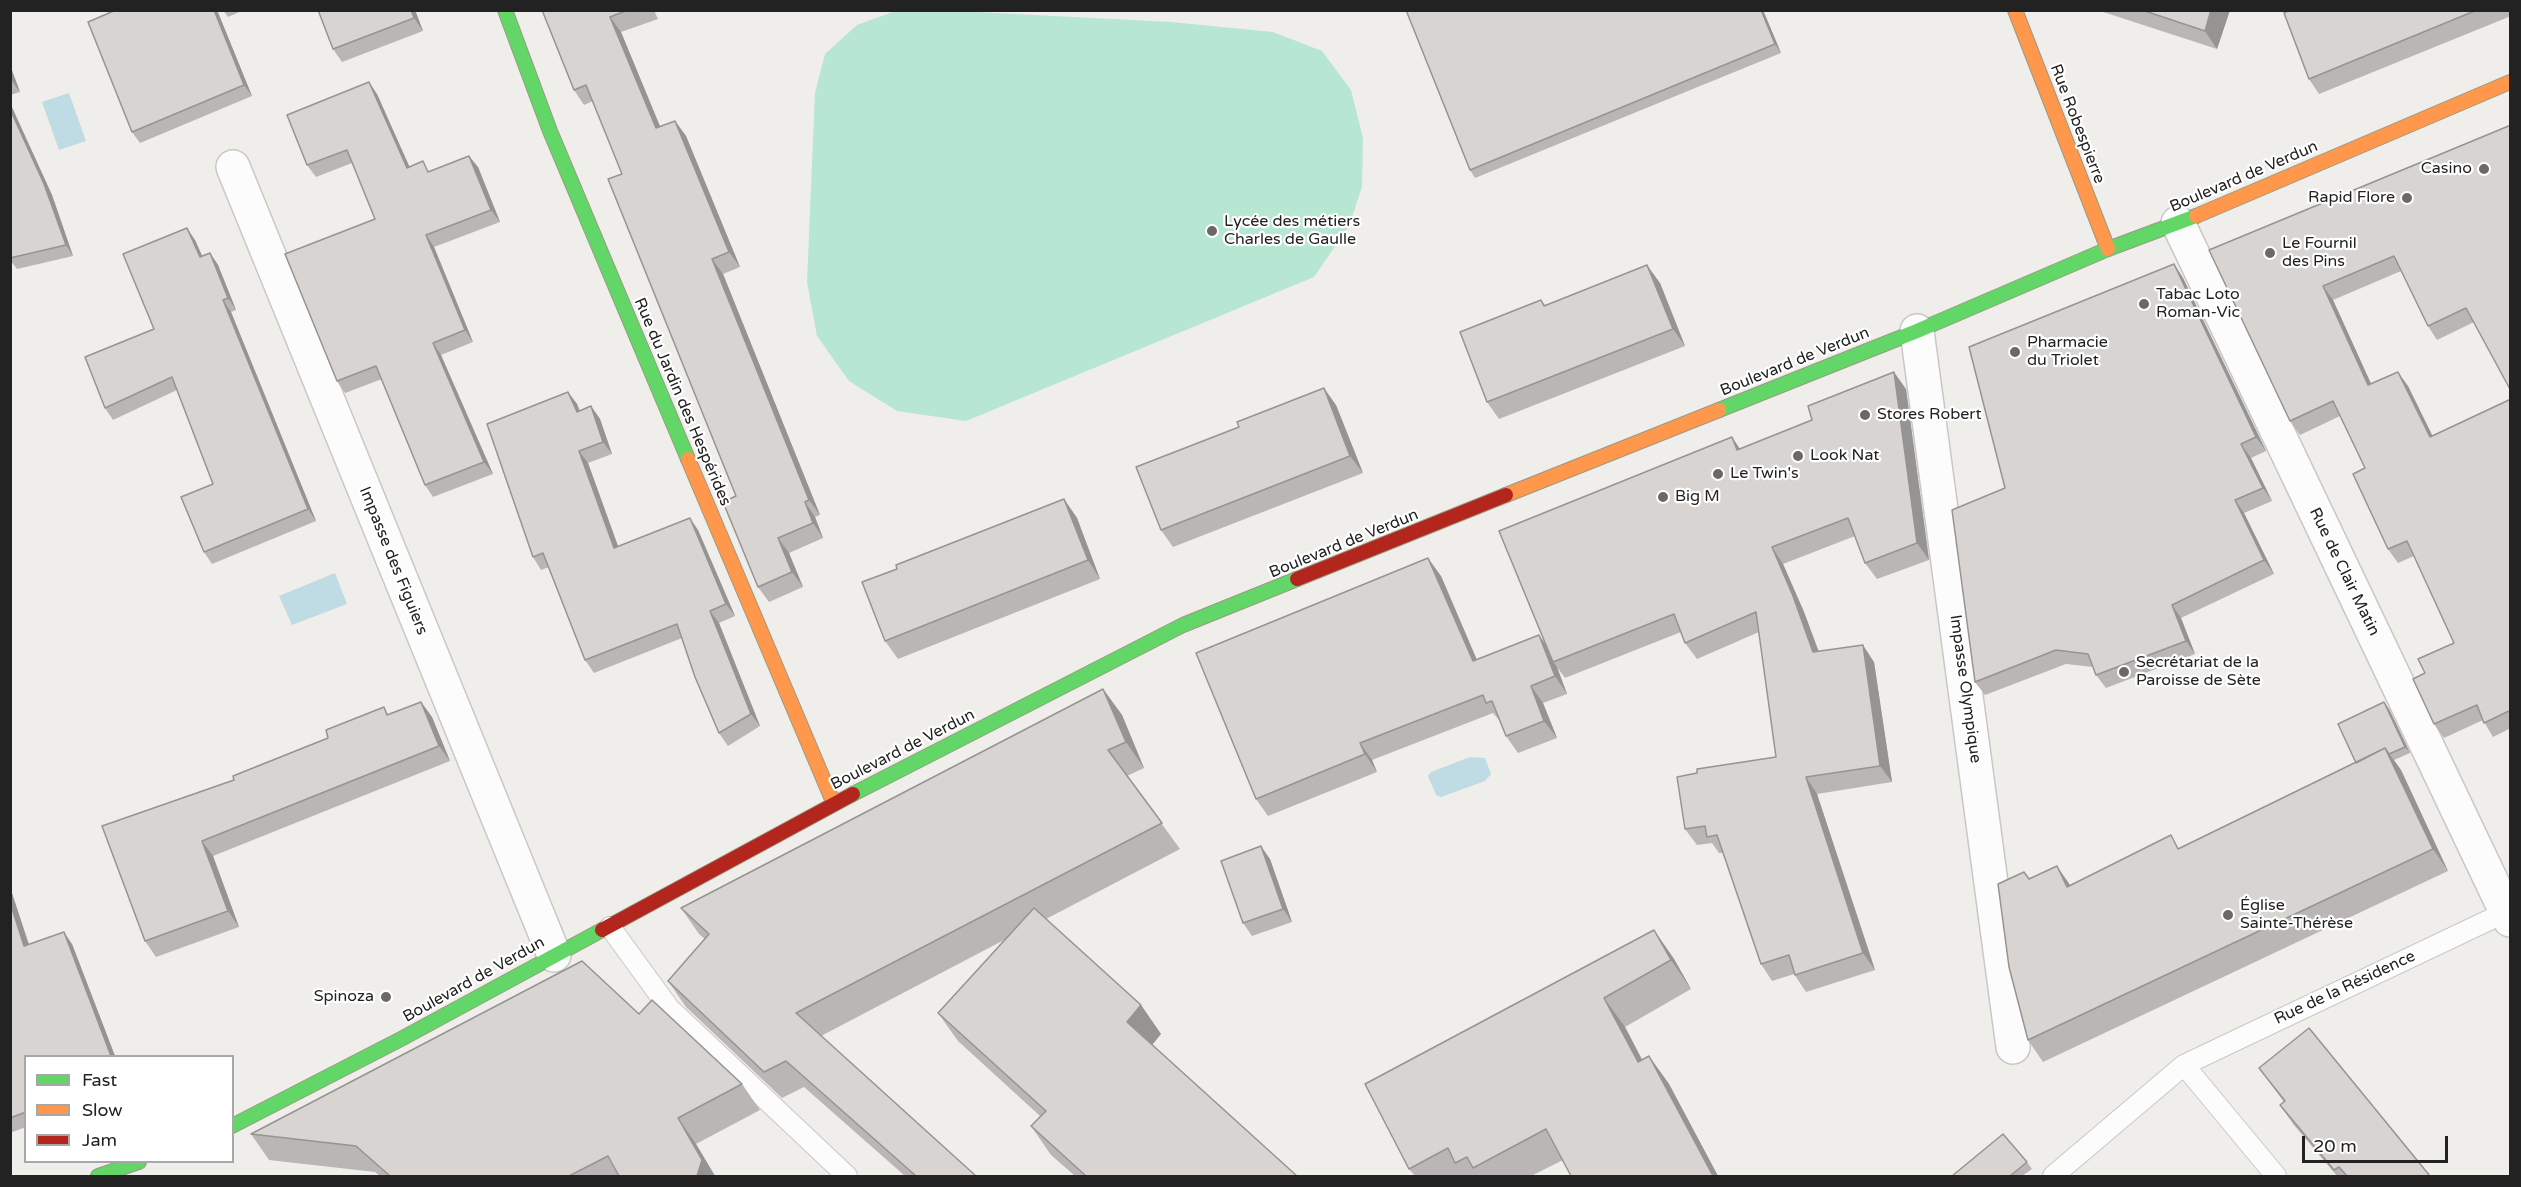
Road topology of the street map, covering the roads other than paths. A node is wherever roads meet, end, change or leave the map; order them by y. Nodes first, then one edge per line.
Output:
1 (505, 10) edge
2 (2015, 10) edge
3 (2511, 82) edge
4 (233, 167) dead end
5 (2178, 224) junction
6 (2108, 249) junction
7 (1917, 331) junction
8 (834, 804) junction
9 (2508, 916) edge
10 (610, 927) junction
11 (554, 955) junction
12 (2013, 1047) dead end
13 (2184, 1065) junction
14 (234, 1125) edge
15 (134, 1163) edge
16 (98, 1176) edge
17 (847, 1176) edge
18 (2054, 1176) edge
19 (2276, 1176) edge

1 - 8 main road, Rue du Jardin des Hespérides
2 - 6 main road, Rue Robespierre
3 - 5 main road, Boulevard de Verdun
4 - 11 street, Impasse des Figuiers
5 - 6 main road, Boulevard de Verdun
5 - 9 street, Rue de Clair Matin
6 - 7 main road, Boulevard de Verdun
7 - 8 main road, Boulevard de Verdun
7 - 12 street, Impasse Olympique
8 - 10 main road, Boulevard de Verdun
9 - 13 lane, Rue de la Résidence
10 - 11 main road, Boulevard de Verdun
10 - 17 lane
11 - 14 main road, Boulevard de Verdun
13 - 18 lane, Rue de la Résidence
13 - 19 lane
15 - 16 main road

